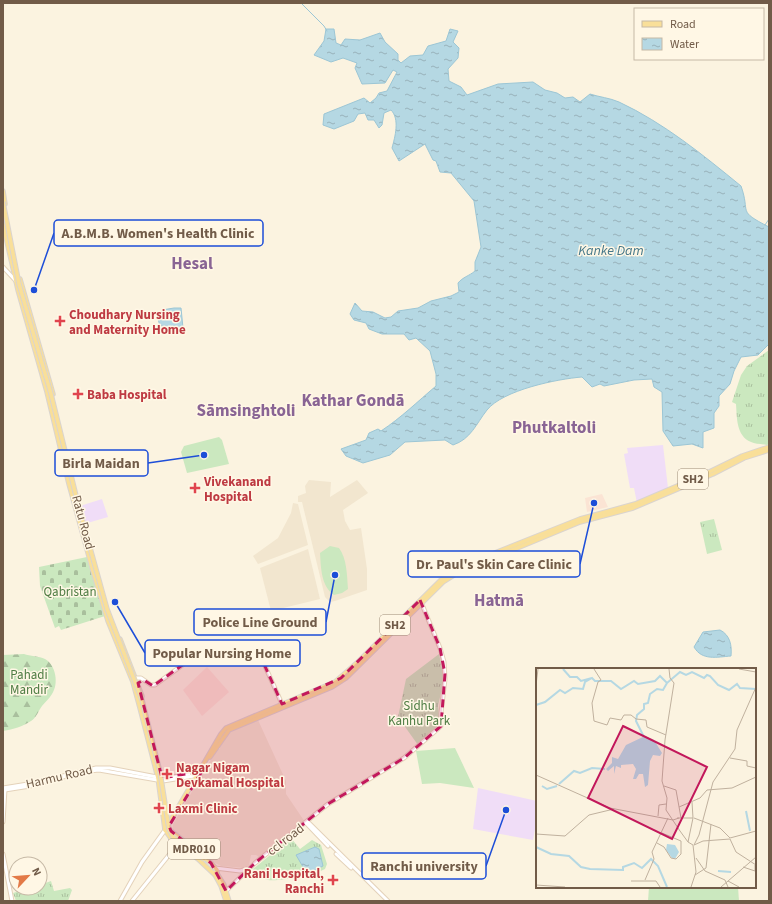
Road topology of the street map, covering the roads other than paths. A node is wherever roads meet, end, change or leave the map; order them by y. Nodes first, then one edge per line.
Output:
1 (3, 191) edge
2 (3, 202) edge
3 (3, 213) edge
4 (3, 224) edge
5 (3, 266) edge
6 (18, 281) junction
7 (769, 448) edge
8 (421, 601) junction
9 (136, 678) junction
10 (144, 680) junction
11 (138, 683) junction
12 (282, 704) junction
13 (199, 773) junction
14 (160, 779) junction
15 (4, 789) edge
16 (3, 822) edge
17 (307, 822) junction
18 (169, 825) junction
19 (165, 832) junction
20 (177, 845) junction
21 (3, 854) edge
22 (203, 860) junction
23 (215, 868) junction
24 (248, 869) junction
25 (215, 873) junction
26 (225, 892) junction
27 (12, 901) edge
28 (120, 901) edge
29 (132, 901) edge
30 (226, 901) edge
31 (229, 901) edge
32 (387, 901) edge

1 - 6 main road, Ratu Road
2 - 22 main road, bridge
3 - 22 main road, bridge
4 - 6 main road, Ratu Road
5 - 6 street
6 - 9 main road, Ratu Road
6 - 14 main road, Ratu Road
7 - 8 main road, SH2
8 - 12 main road, SH2
8 - 13 main road, SH2
8 - 17 street, ccl road
9 - 10 street
9 - 11 main road, Ratu Road
10 - 11 street
10 - 12 street
11 - 14 main road, Ratu Road
12 - 13 main road, SH2
13 - 14 street, Harmu Road
13 - 18 main road, SH2
14 - 15 street, Harmu Road
14 - 18 main road, MDR010
14 - 19 main road, MDR010
15 - 16 street
17 - 24 street, ccl road
17 - 32 street
18 - 19 main road, MDR010
18 - 23 main road, MDR010
19 - 20 main road, MDR010
19 - 28 street, MDR010
20 - 25 main road, MDR010
20 - 29 street, MDR010
21 - 27 street
22 - 25 main road
23 - 24 street
23 - 25 main road, MDR010
24 - 26 street, ccl road
25 - 26 main road
26 - 30 main road
26 - 31 main road

